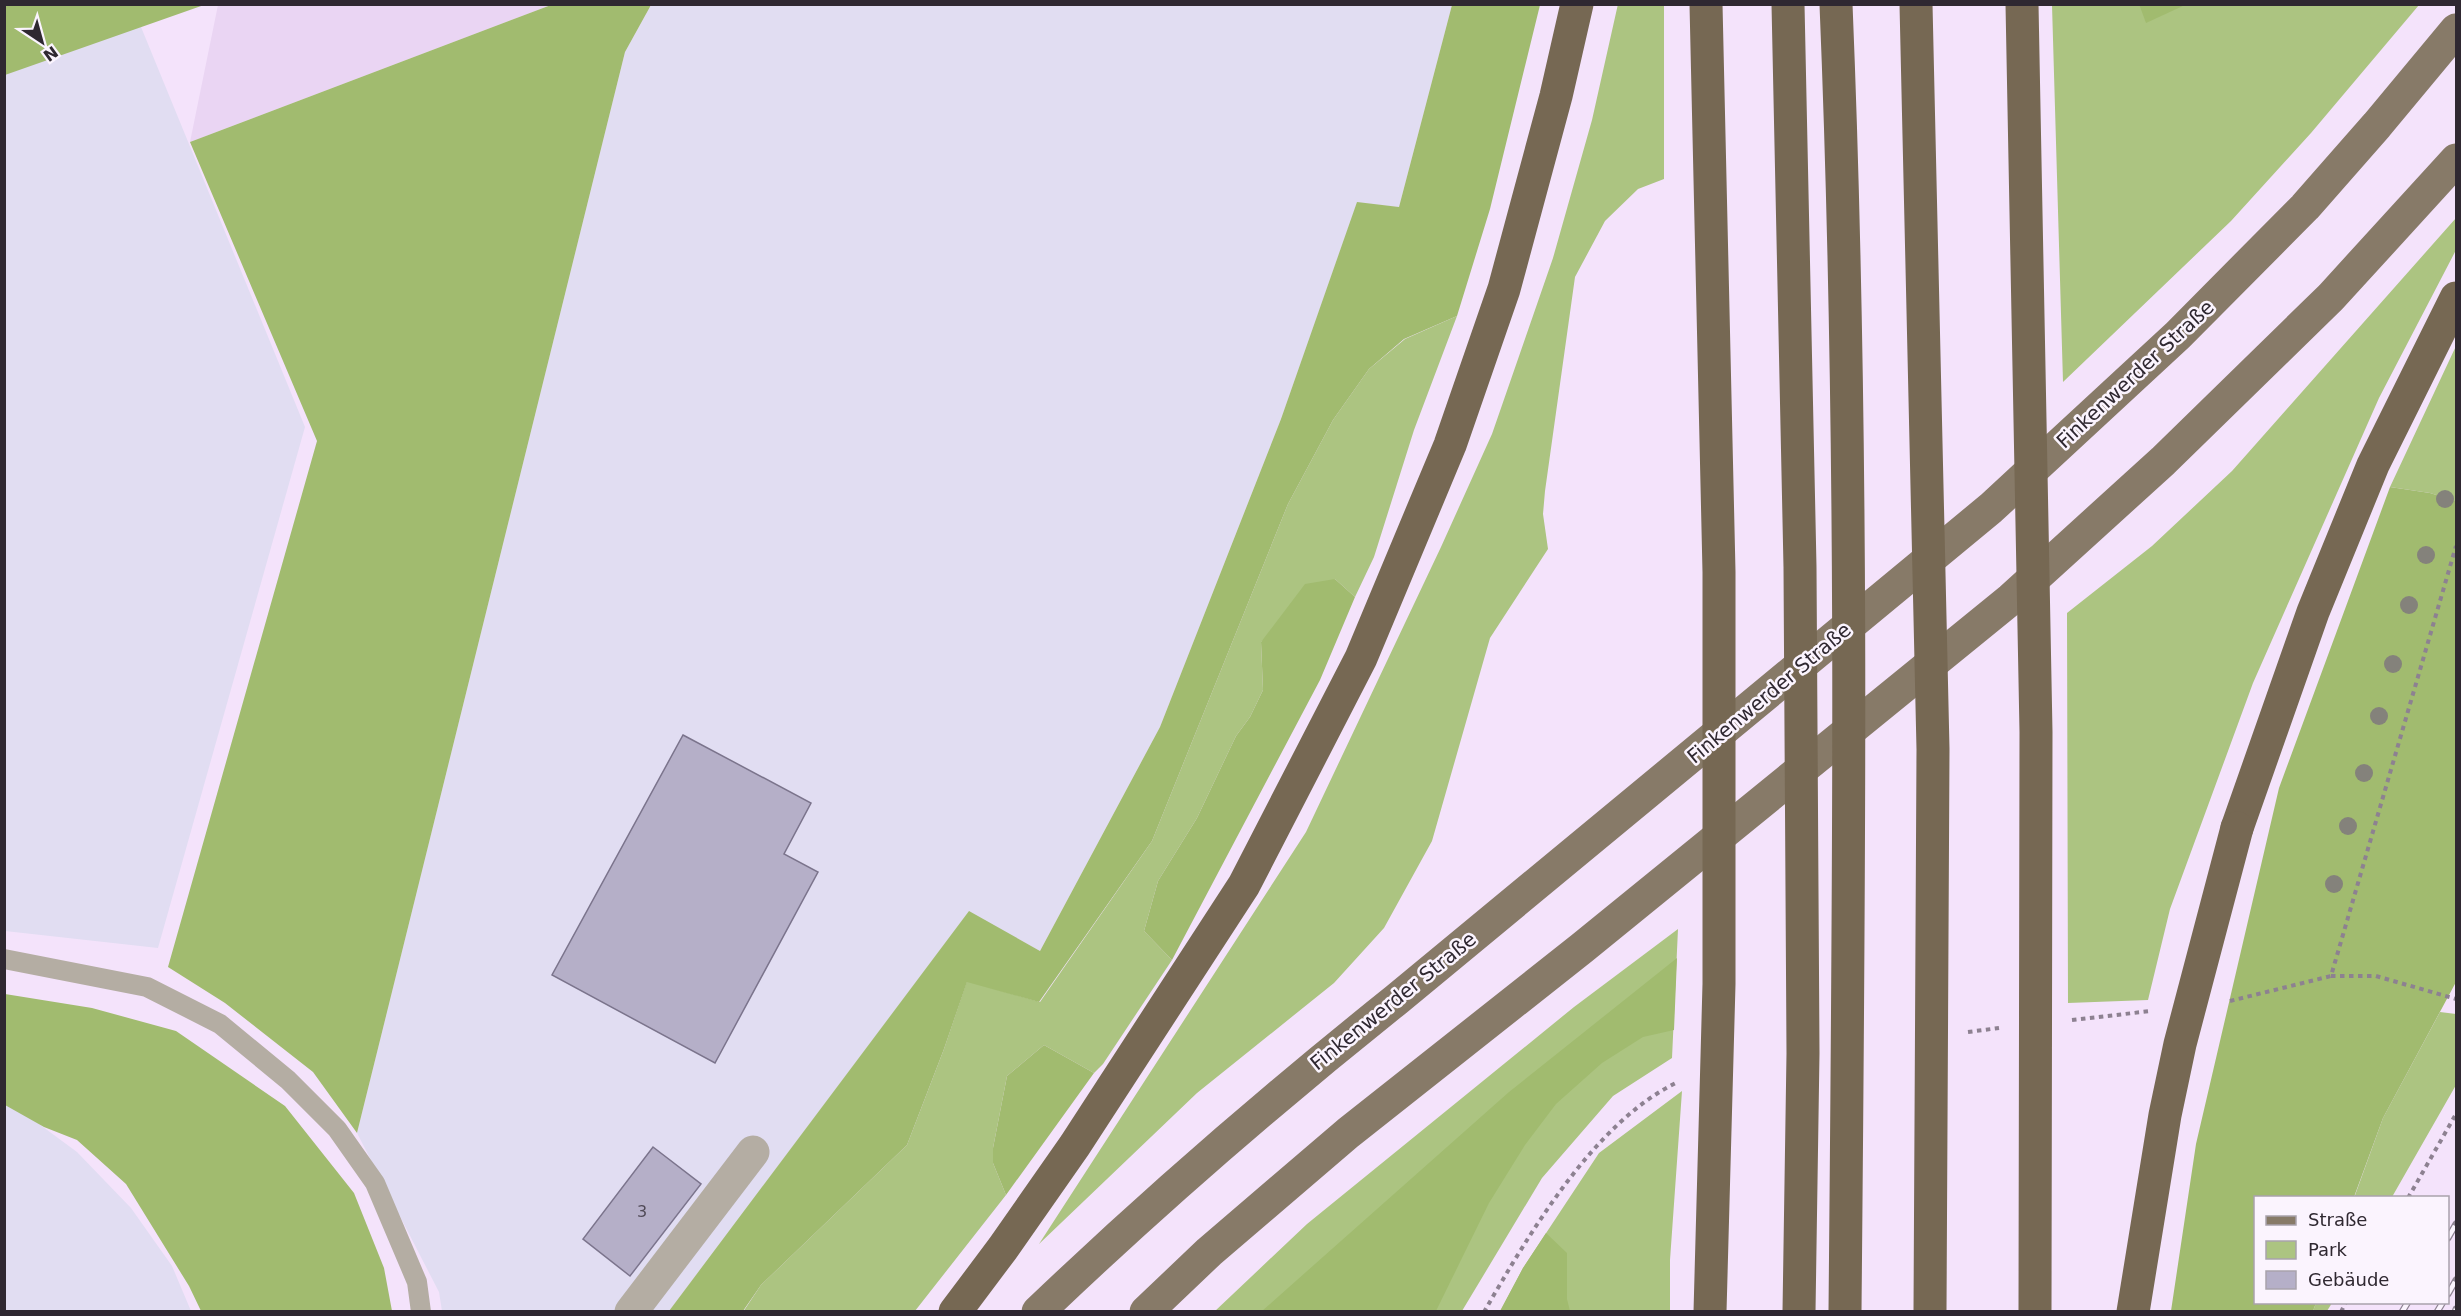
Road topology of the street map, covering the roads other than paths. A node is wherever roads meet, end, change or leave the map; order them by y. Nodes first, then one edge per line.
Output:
1 (1577, 4) edge
2 (1706, 4) edge
3 (1788, 4) edge
4 (1836, 4) edge
5 (1916, 4) edge
6 (2022, 4) edge
7 (2457, 30) edge
8 (2457, 160) edge
9 (2457, 298) edge
10 (4, 959) edge
11 (753, 1152) dead end
12 (422, 1311) edge
13 (631, 1311) edge
14 (956, 1311) edge
15 (1038, 1311) edge
16 (1146, 1311) edge
17 (1710, 1311) edge
18 (1798, 1311) edge
19 (1845, 1311) edge
20 (1930, 1311) edge
21 (2035, 1311) edge
22 (2133, 1311) edge

1 - 14 highway
2 - 17 highway, bridge
3 - 18 highway, bridge
4 - 19 highway, bridge
5 - 20 highway, bridge
6 - 21 highway, bridge
7 - 15 main road, Finkenwerder Straße
8 - 16 main road
9 - 22 highway, bridge
10 - 12 lane
11 - 13 street

